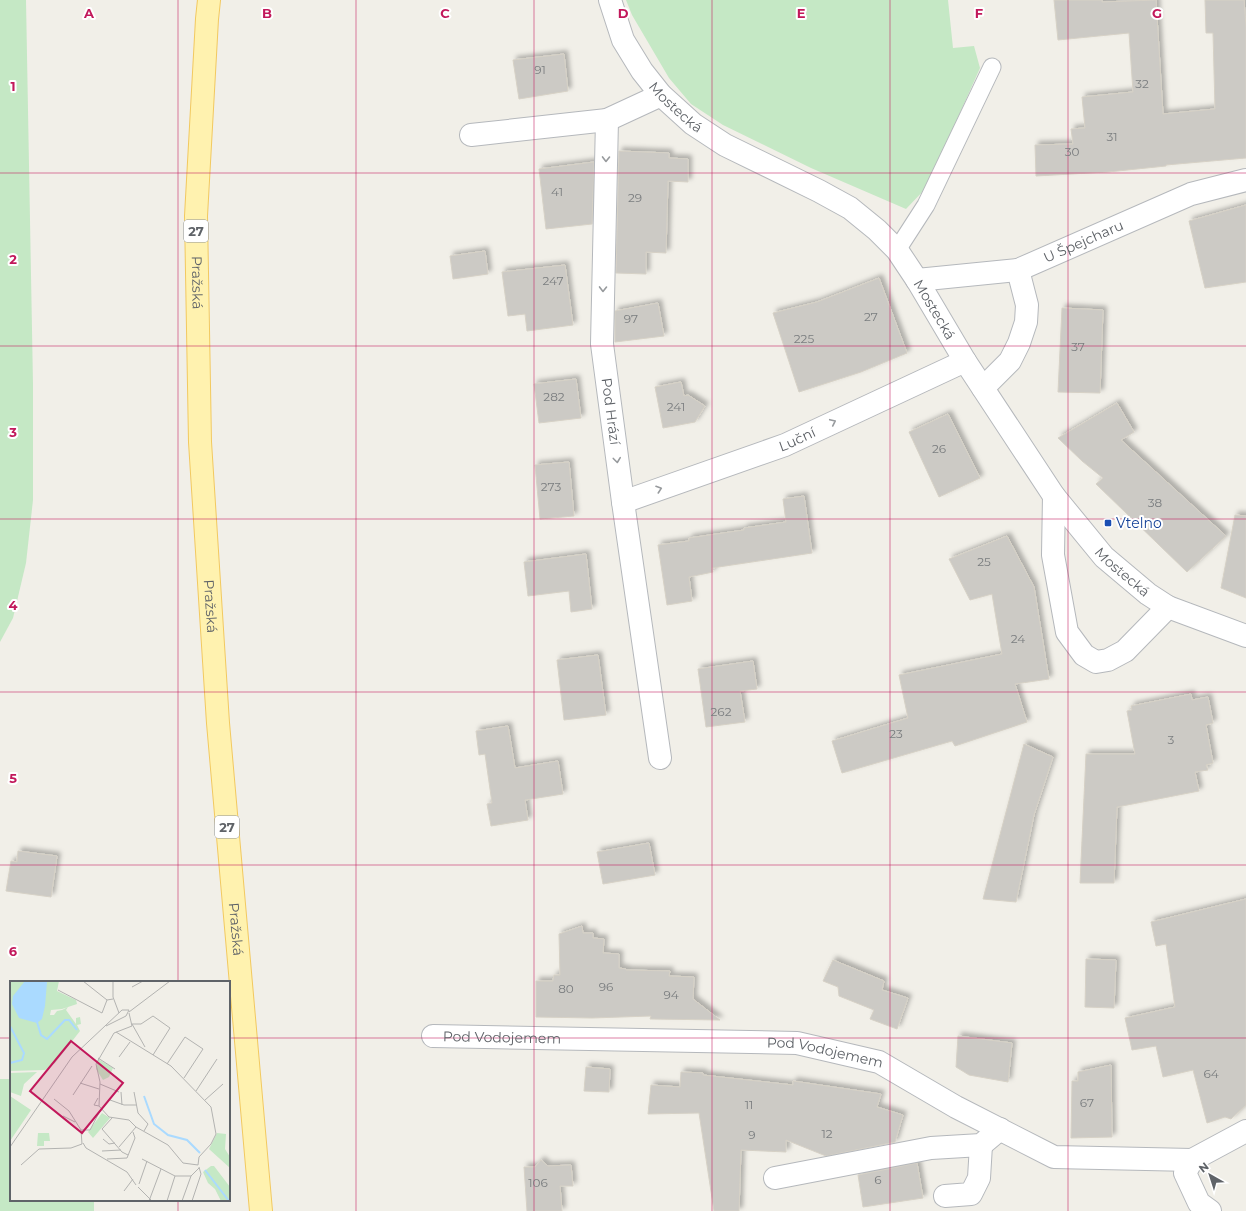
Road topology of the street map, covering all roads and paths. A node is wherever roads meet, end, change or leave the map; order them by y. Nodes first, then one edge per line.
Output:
1 (209, 0) edge
2 (610, 0) edge
3 (992, 68) dead end
4 (661, 95) junction
5 (608, 120) junction
6 (471, 135) dead end
7 (1246, 180) edge
8 (897, 250) junction
9 (1018, 270) junction
10 (917, 280) junction
11 (965, 361) junction
12 (983, 388) junction
13 (1054, 496) junction
14 (623, 502) junction
15 (1168, 607) junction
16 (1246, 636) edge
17 (660, 758) dead end
18 (433, 1036) dead end
19 (1000, 1129) junction
20 (1246, 1131) edge
21 (981, 1145) junction
22 (1192, 1160) junction
23 (775, 1178) dead end
24 (945, 1196) dead end
25 (260, 1211) edge
26 (1210, 1211) edge

1 - 25 main road, Pražská / 27
2 - 4 street, Mostecká
3 - 8 lane
4 - 5 street
4 - 8 street, Mostecká
5 - 6 street
5 -> 14 street, Pod Hrází
7 - 9 street, U Špejcharu
8 - 10 street, Mostecká
9 - 10 street, U Špejcharu
9 - 12 street
10 - 11 street, Mostecká
11 - 12 street, Mostecká
14 -> 11 street, Luční
12 - 13 street, Mostecká
13 - 15 street, Mostecká
13 - 15 street
14 - 17 street, Pod Hrází
15 - 16 street, Mostecká
18 - 19 street, Pod Vodojemem
19 - 21 street
19 - 22 street, Pod Vodojemem
20 - 22 street
21 - 23 street
21 - 24 street
22 - 26 street

